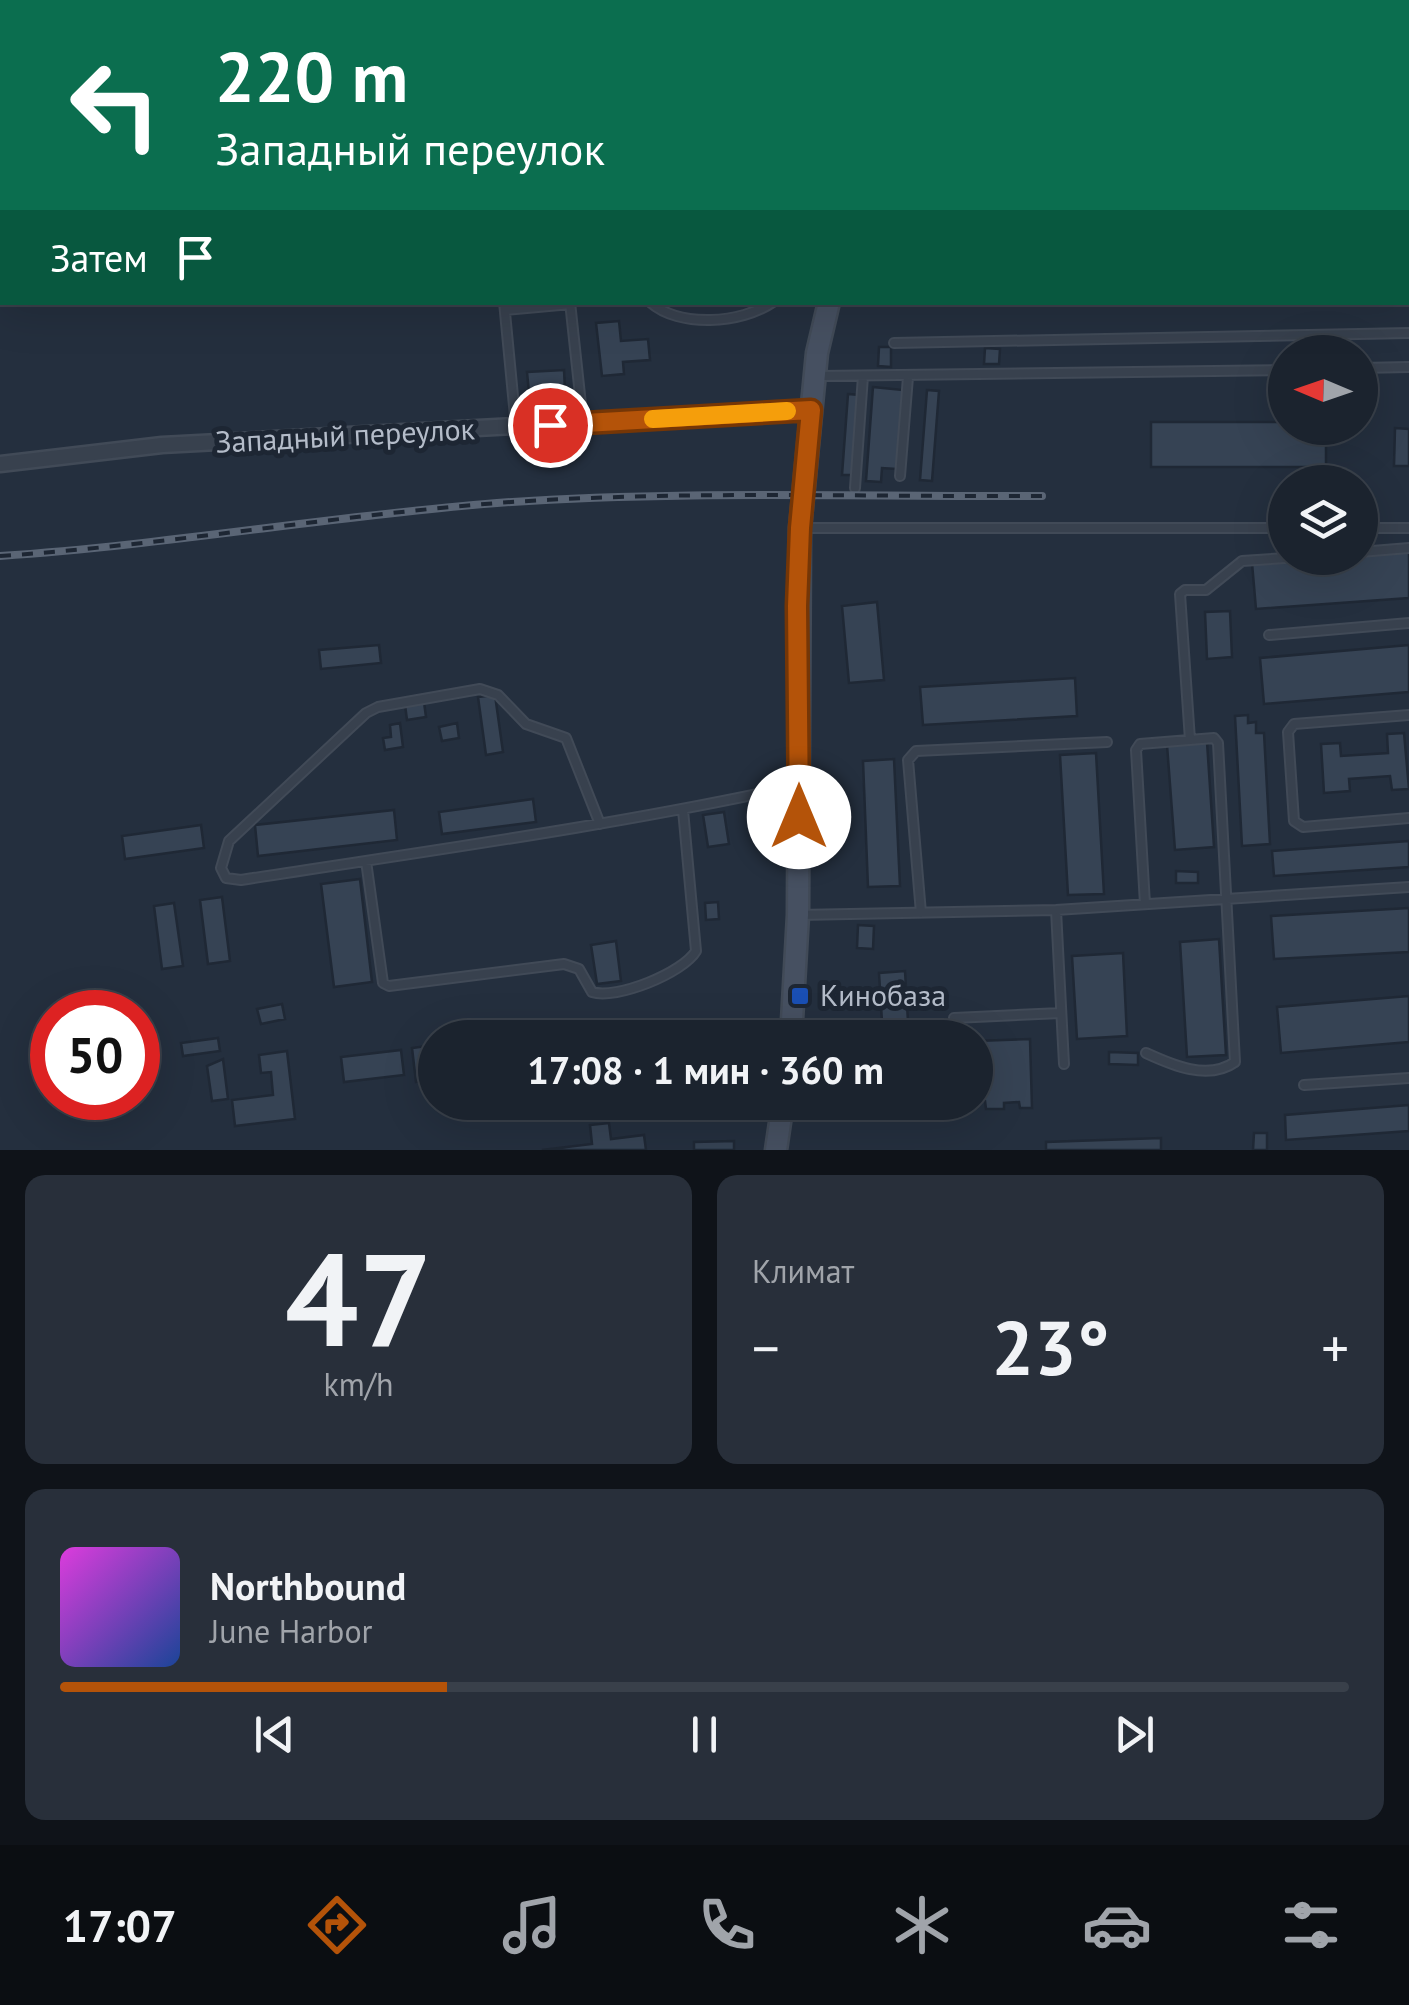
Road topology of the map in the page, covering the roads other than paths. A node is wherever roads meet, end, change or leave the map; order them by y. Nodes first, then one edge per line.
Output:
1 (538, 305) edge
2 (570, 305) edge
3 (655, 305) edge
4 (766, 305) edge
5 (829, 305) edge
6 (505, 306) edge
7 (1409, 332) edge
8 (894, 343) dead end
9 (1409, 367) edge
10 (1378, 368) edge
11 (1268, 370) edge
12 (815, 376) junction
13 (864, 376) junction
14 (908, 377) junction
15 (811, 410) junction
16 (584, 423) junction
17 (516, 427) junction
18 (0, 464) edge
19 (900, 476) dead end
20 (855, 488) dead end
21 (800, 528) junction
22 (1268, 528) edge
23 (1378, 528) edge
24 (1409, 528) edge
25 (1409, 548) edge
26 (1378, 551) edge
27 (1268, 559) edge
28 (1409, 622) edge
29 (1268, 635) dead end
30 (1409, 716) edge
31 (1190, 740) junction
32 (1107, 742) dead end
33 (799, 784) junction
34 (683, 810) junction
35 (1409, 818) edge
36 (600, 824) junction
37 (366, 860) junction
38 (1409, 887) edge
39 (1228, 900) junction
40 (1145, 904) junction
41 (1056, 910) junction
42 (920, 913) junction
43 (798, 915) junction
44 (1061, 1013) junction
45 (954, 1018) dead end
46 (793, 1020) edge
47 (1146, 1052) dead end
48 (1064, 1064) dead end
49 (1409, 1078) edge
50 (1304, 1085) dead end
51 (780, 1120) edge
52 (776, 1150) edge

1 - 6 lane
2 - 16 lane
3 - 4 lane
5 - 12 main road
6 - 17 lane
7 - 8 lane
9 - 10 lane
11 - 14 lane
12 - 13 lane
12 - 15 main road
13 - 14 lane
13 - 20 lane
14 - 19 lane
15 - 16 street, Западный переулок
15 - 21 main road
16 - 17 street, Западный переулок
17 - 18 street, Западный переулок
21 - 22 lane
21 - 33 main road
23 - 24 lane
25 - 26 lane
27 - 31 lane
28 - 29 lane
30 - 35 lane
31 - 39 lane
31 - 40 lane
32 - 42 lane
33 - 34 lane
33 - 43 main road
34 - 36 lane
34 - 37 lane
36 - 37 lane
36 - 37 lane
38 - 39 lane
39 - 40 lane
39 - 47 lane
40 - 41 lane
41 - 42 lane
41 - 44 lane
42 - 43 lane
43 - 46 main road
44 - 45 lane
44 - 48 lane
49 - 50 lane
51 - 52 main road

